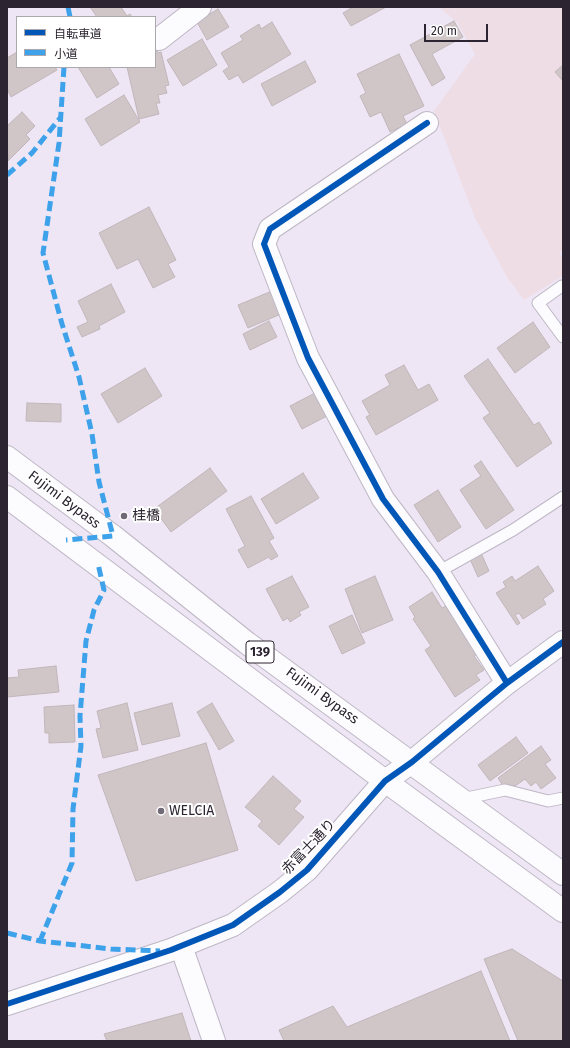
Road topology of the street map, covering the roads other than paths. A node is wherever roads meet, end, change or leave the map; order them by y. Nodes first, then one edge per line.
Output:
1 (200, 7) edge
2 (159, 39) dead end
3 (427, 123) dead end
4 (562, 286) edge
5 (563, 338) edge
6 (7, 457) edge
7 (7, 497) edge
8 (563, 497) edge
9 (438, 572) junction
10 (563, 642) edge
11 (507, 682) junction
12 (412, 762) junction
13 (385, 781) junction
14 (563, 798) edge
15 (462, 799) junction
16 (563, 874) edge
17 (563, 911) edge
18 (181, 946) junction
19 (7, 1004) edge
20 (214, 1041) edge

1 - 2 main road
3 - 9 main road
4 - 5 lane
6 - 12 main road, Fujimi Bypass / 139
7 - 13 main road, Fujimi Bypass / 139
8 - 9 lane
9 - 11 main road
10 - 11 main road, 赤富士通り
11 - 12 main road, 赤富士通り
12 - 13 main road, 赤富士通り
12 - 15 main road, Fujimi Bypass / 139
13 - 17 main road, Fujimi Bypass / 139
13 - 18 main road, 赤富士通り
14 - 15 lane
15 - 16 main road, Fujimi Bypass / 139
18 - 19 main road, 赤富士通り
18 - 20 main road

